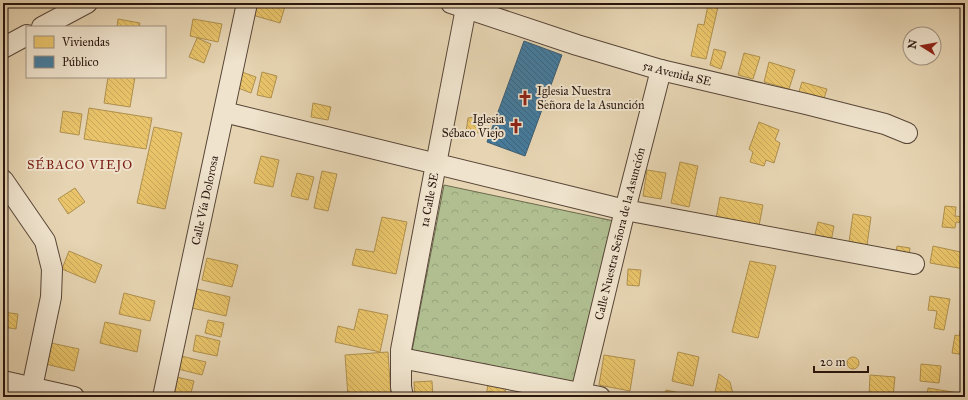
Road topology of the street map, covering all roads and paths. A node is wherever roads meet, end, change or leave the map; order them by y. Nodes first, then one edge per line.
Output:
1 (87, 3) edge
2 (247, 3) edge
3 (461, 5) edge
4 (44, 26) edge
5 (26, 36) edge
6 (3, 48) edge
7 (661, 70) junction
8 (224, 112) junction
9 (907, 133) dead end
10 (436, 164) junction
11 (3, 180) edge
12 (625, 210) junction
13 (914, 264) dead end
14 (401, 358) junction
15 (3, 381) edge
16 (31, 392) edge
17 (580, 395) edge
18 (74, 397) edge
19 (163, 397) edge
20 (403, 397) edge
21 (600, 397) edge

1 - 4 street
2 - 8 street, Calle Vía Dolorosa
3 - 7 street, 5a Avenida SE
3 - 10 street, 1a Calle SE
5 - 6 street
7 - 9 street, 5a Avenida SE
7 - 12 street, Calle Nuestra Señora de la Asunción
8 - 10 street
8 - 19 street, Calle Vía Dolorosa
10 - 12 street
10 - 14 street, 1a Calle SE
11 - 16 street
12 - 13 street
12 - 17 street, Calle Nuestra Señora de la Asunción
14 - 17 street
14 - 20 street, 1a Calle SE
15 - 16 street
16 - 18 street
17 - 21 street

